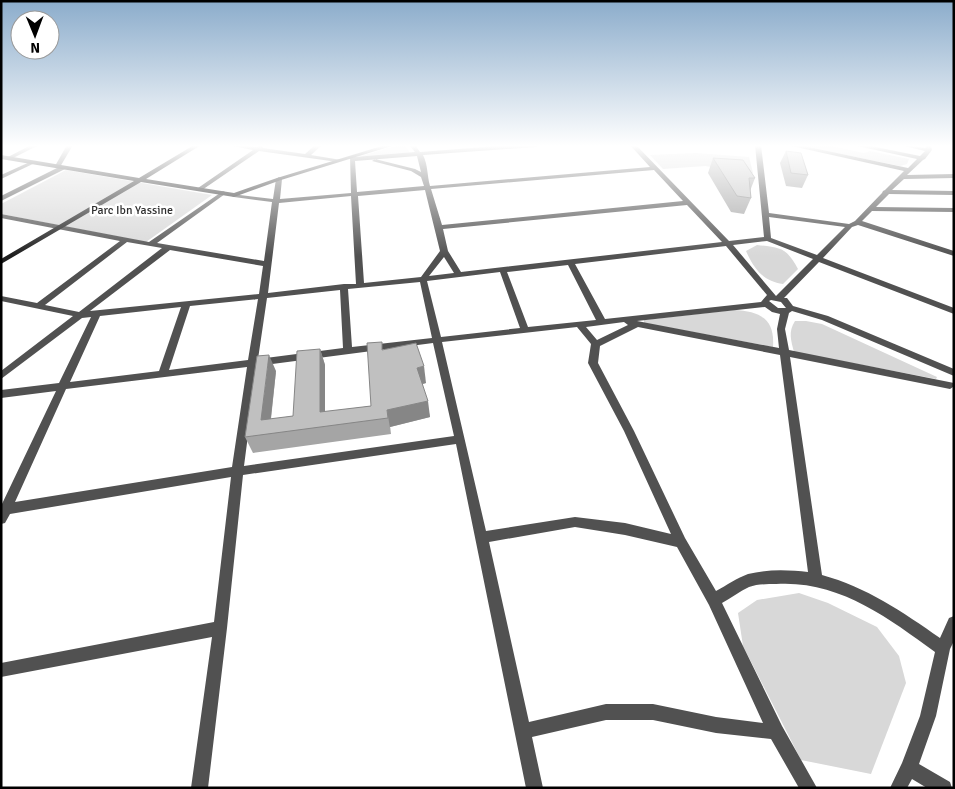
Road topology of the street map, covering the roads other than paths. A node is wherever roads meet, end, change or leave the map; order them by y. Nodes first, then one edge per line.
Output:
1 (33, 182) edge
2 (139, 182) edge
3 (154, 182) edge
4 (211, 182) edge
5 (270, 182) edge
6 (278, 182) edge
7 (354, 182) edge
8 (426, 182) edge
9 (498, 182) edge
10 (668, 182) edge
11 (762, 182) edge
12 (897, 182) edge
13 (428, 188) junction
14 (200, 189) junction
15 (885, 192) junction
16 (954, 192) edge
17 (223, 193) junction
18 (355, 194) junction
19 (234, 195) junction
20 (1, 199) edge
21 (276, 201) junction
22 (687, 203) junction
23 (870, 209) junction
24 (954, 210) edge
25 (766, 215) junction
26 (1, 216) edge
27 (857, 222) junction
28 (850, 226) junction
29 (62, 227) junction
30 (439, 227) junction
31 (768, 239) junction
32 (126, 240) junction
33 (913, 240) junction
34 (152, 244) junction
35 (728, 244) junction
36 (954, 247) edge
37 (168, 248) junction
38 (444, 251) junction
39 (954, 254) edge
40 (818, 259) junction
41 (1, 262) edge
42 (570, 262) junction
43 (268, 264) junction
44 (503, 270) junction
45 (458, 275) junction
46 (423, 280) junction
47 (360, 285) junction
48 (344, 286) junction
49 (263, 296) junction
50 (776, 297) junction
51 (1, 298) edge
52 (13, 301) junction
53 (187, 303) junction
54 (38, 306) junction
55 (768, 306) junction
56 (1, 309) edge
57 (788, 309) junction
58 (954, 312) edge
59 (97, 313) junction
60 (82, 315) junction
61 (622, 320) junction
62 (602, 322) junction
63 (580, 324) junction
64 (636, 324) junction
65 (781, 329) junction
66 (525, 330) junction
67 (437, 340) junction
68 (596, 344) junction
69 (348, 352) junction
70 (785, 354) junction
71 (252, 364) junction
72 (954, 373) edge
73 (163, 374) junction
74 (1, 376) edge
75 (952, 386) edge
76 (63, 387) junction
77 (1, 394) edge
78 (460, 439) junction
79 (239, 471) junction
80 (4, 514) edge
81 (480, 538) junction
82 (681, 542) junction
83 (816, 579) junction
84 (714, 600) junction
85 (954, 623) edge
86 (220, 628) junction
87 (943, 649) junction
88 (1, 670) edge
89 (522, 731) junction
90 (776, 732) junction
91 (909, 768) junction
92 (199, 788) edge
93 (535, 788) edge
94 (809, 788) edge
95 (898, 788) edge
96 (944, 788) edge

1 - 20 street
2 - 29 street
3 - 14 street
4 - 14 street
5 - 19 street
6 - 21 street
7 - 18 street
8 - 13 street
9 - 13 street
10 - 22 street
11 - 25 street
12 - 15 street
13 - 18 street
13 - 30 street
14 - 17 street
15 - 16 street
15 - 23 street
17 - 19 street
17 - 34 street
18 - 21 street
18 - 47 street
19 - 21 street
21 - 43 street
22 - 30 street
22 - 35 street
23 - 24 street
23 - 27 street
25 - 28 street
25 - 31 street
26 - 29 street
27 - 28 street
27 - 33 street
28 - 40 street
29 - 32 street
29 - 41 street
30 - 38 street
31 - 35 street
31 - 40 street
32 - 34 street
32 - 54 street
33 - 36 street
33 - 39 street
34 - 37 street
35 - 42 street
35 - 50 street
37 - 43 street
37 - 60 street
38 - 45 street
38 - 46 street
40 - 50 street
40 - 58 street
42 - 44 street
42 - 62 street
43 - 49 street
44 - 45 street
44 - 66 street
45 - 46 street
46 - 47 street
46 - 67 street
47 - 48 street
48 - 49 street
48 - 69 street
49 - 53 street
49 - 71 street
50 - 55 street
50 - 57 street
51 - 52 street
52 - 54 street
52 - 56 street
53 - 59 street
53 - 73 street
54 - 60 street
55 - 57 street
55 - 61 street
55 - 65 street
57 - 65 street
57 - 72 street
59 - 60 street
59 - 76 street
60 - 74 street
61 - 62 street
61 - 64 street
62 - 63 street
63 - 66 street
63 - 68 street
64 - 68 street
64 - 70 street
65 - 70 street
66 - 67 street
67 - 69 street
67 - 78 street
68 - 82 street
69 - 71 street
70 - 75 street
70 - 83 street
71 - 73 street
71 - 79 street
72 - 75 street
73 - 76 street
76 - 77 street
76 - 80 street
78 - 79 street
78 - 81 street
79 - 80 street
79 - 86 street
81 - 82 street
81 - 89 street
82 - 84 street
83 - 84 street
83 - 87 street
84 - 90 street
85 - 87 street
86 - 88 street
86 - 92 street
87 - 91 street
89 - 90 street
89 - 93 street
90 - 94 street
91 - 95 street
91 - 96 street

